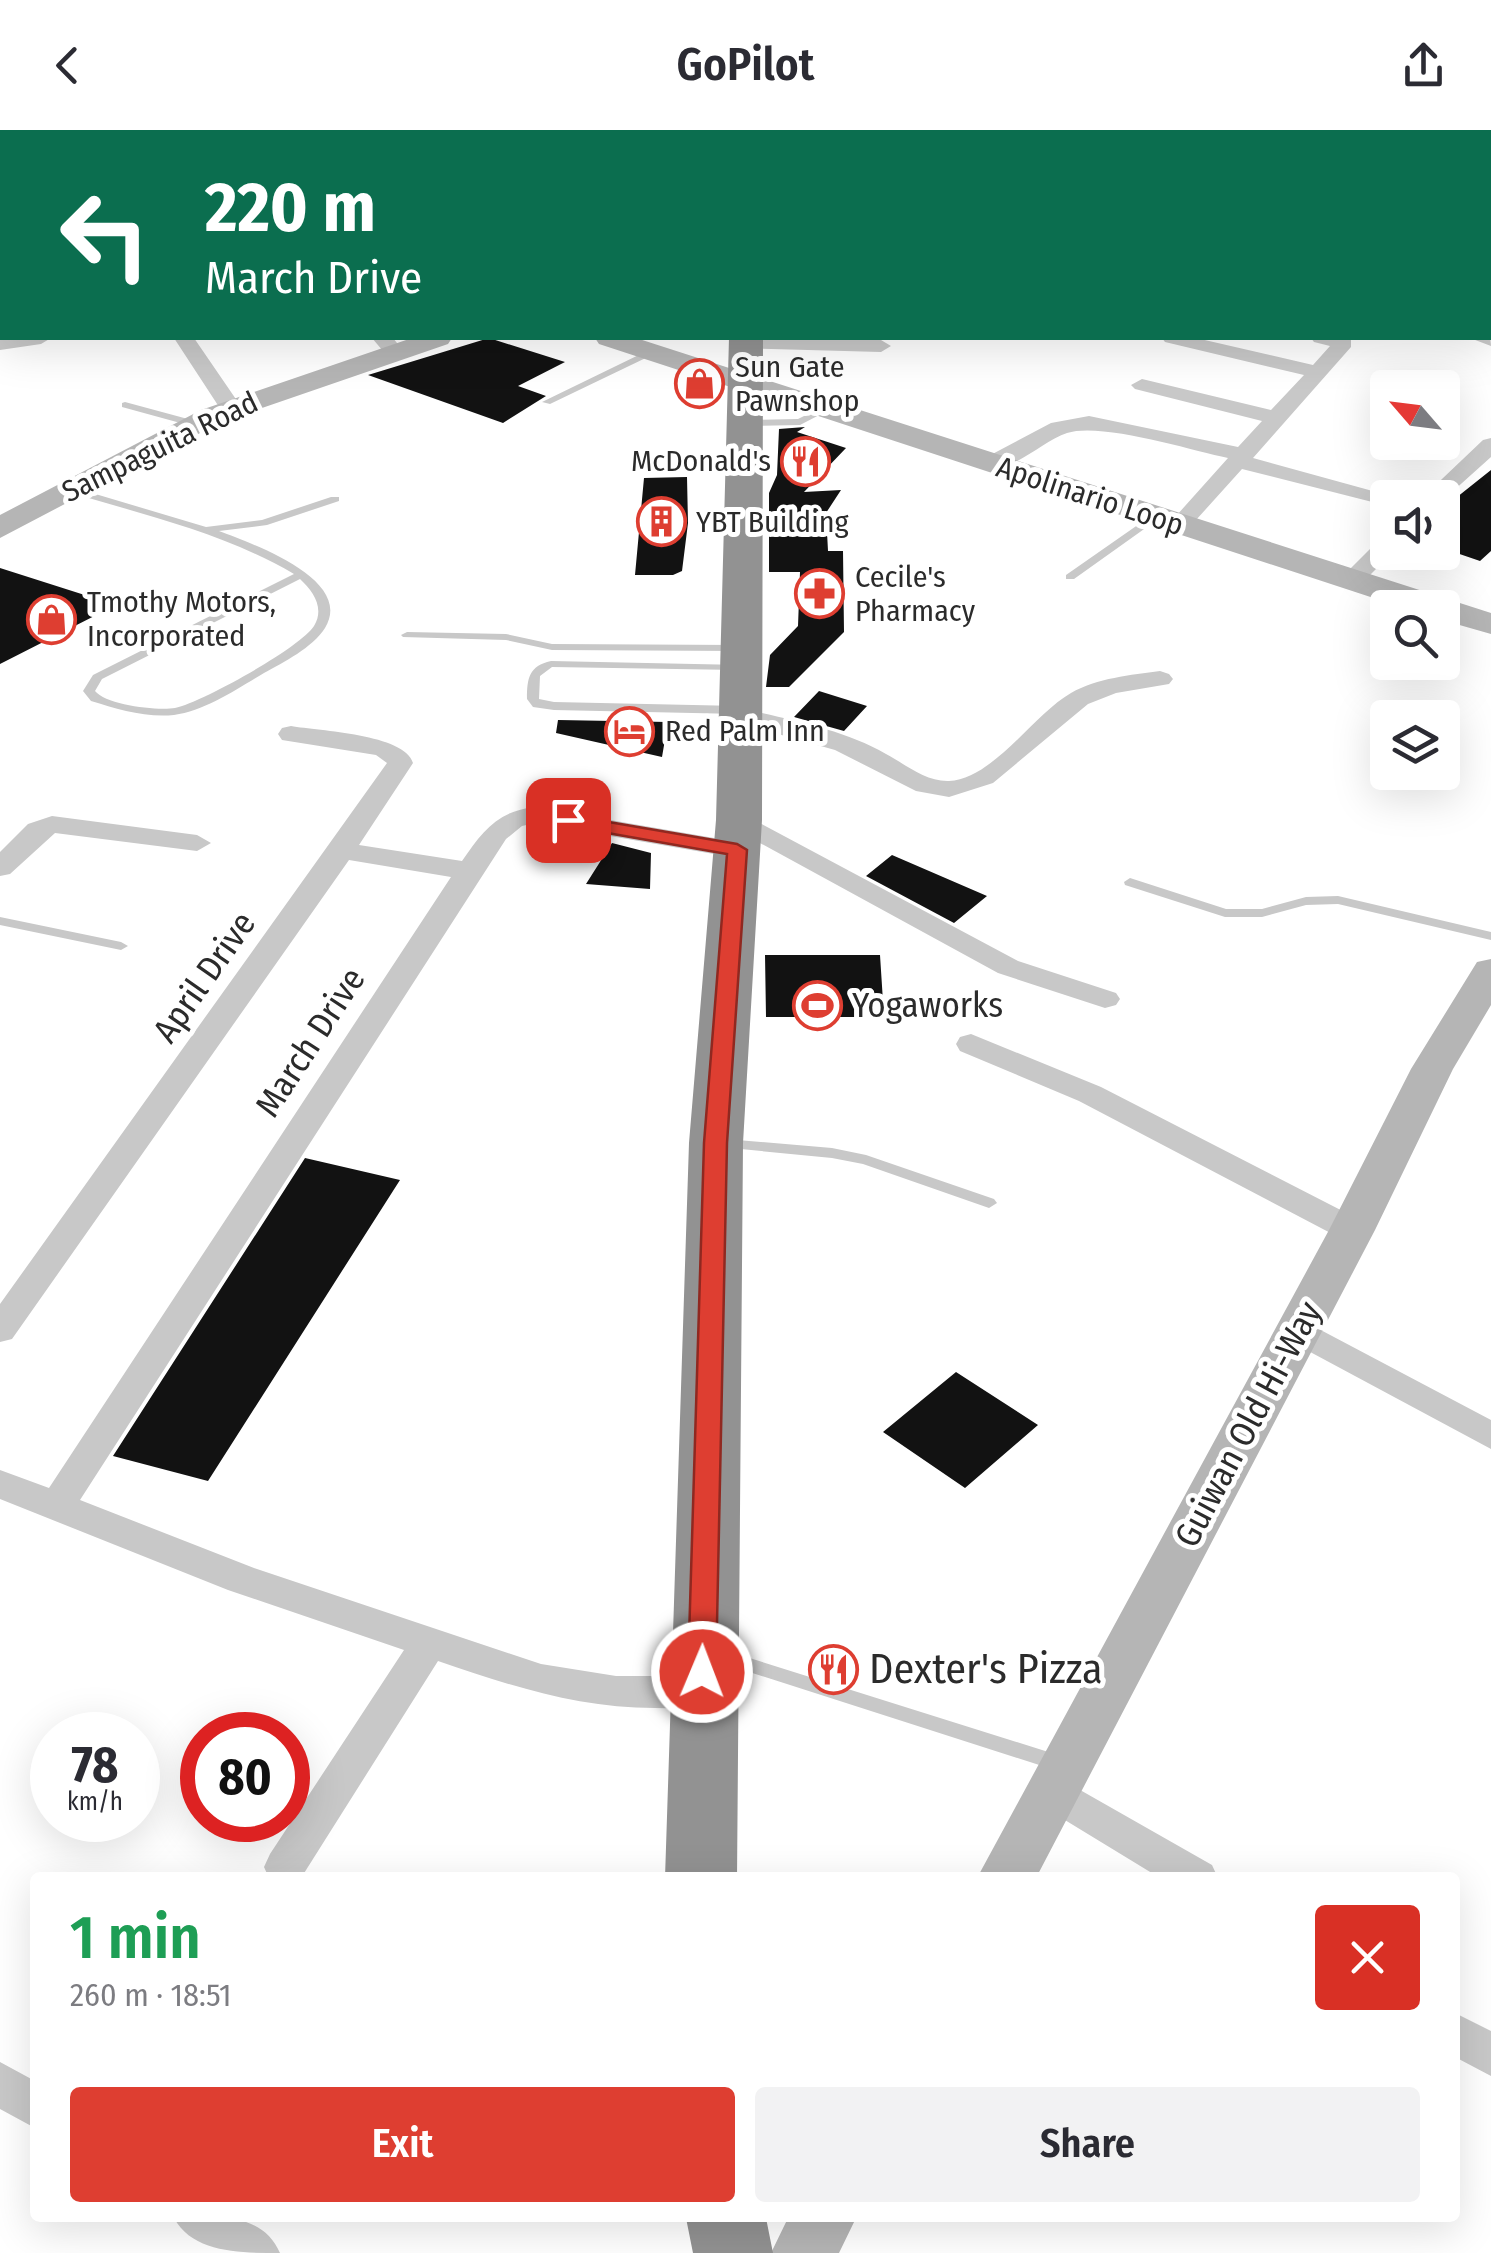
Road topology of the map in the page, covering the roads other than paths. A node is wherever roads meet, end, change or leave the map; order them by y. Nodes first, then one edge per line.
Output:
1 (27, 340) edge
2 (185, 340) edge
3 (424, 340) edge
4 (614, 340) edge
5 (1181, 340) edge
6 (1333, 340) edge
7 (0, 344) edge
8 (389, 345) edge
9 (881, 346) dead end
10 (651, 352) junction
11 (745, 372) edge
12 (1318, 372) junction
13 (1142, 385) dead end
14 (546, 402) dead end
15 (125, 405) dead end
16 (231, 408) junction
17 (1277, 418) junction
18 (196, 424) junction
19 (1491, 445) edge
20 (1242, 458) junction
21 (991, 464) junction
22 (1453, 480) edge
23 (72, 490) junction
24 (1370, 494) edge
25 (335, 498) dead end
26 (1168, 521) junction
27 (1, 526) edge
28 (200, 530) junction
29 (1370, 562) edge
30 (302, 574) junction
31 (1070, 577) dead end
32 (1352, 580) junction
33 (1380, 590) edge
34 (1460, 615) edge
35 (1491, 624) edge
36 (407, 635) dead end
37 (1160, 680) dead end
38 (742, 685) junction
39 (291, 734) dead end
40 (738, 835) junction
41 (13, 840) edge
42 (197, 843) dead end
43 (339, 850) junction
44 (0, 868) edge
45 (469, 871) junction
46 (1130, 882) dead end
47 (0, 921) edge
48 (1491, 936) edge
49 (121, 946) dead end
50 (1487, 987) edge
51 (1105, 999) dead end
52 (970, 1044) dead end
53 (716, 1143) junction
54 (989, 1202) dead end
55 (1352, 1230) junction
56 (0, 1330) edge
57 (1298, 1330) junction
58 (1491, 1436) edge
59 (0, 1484) edge
60 (56, 1506) junction
61 (428, 1645) junction
62 (702, 1671) junction
63 (1059, 1778) junction
64 (285, 1867) dead end
65 (701, 1872) edge
66 (1009, 1872) edge
67 (1189, 1872) edge
68 (1460, 2036) edge
69 (1491, 2055) edge
70 (0, 2083) edge
71 (30, 2103) edge
72 (205, 2222) edge
73 (727, 2222) edge
74 (822, 2222) edge
75 (256, 2253) edge
76 (734, 2253) edge
77 (804, 2253) edge

1 - 7 street
2 - 16 street
3 - 8 street, Sampaguita Road
4 - 10 street
5 - 12 street
6 - 12 street
8 - 16 street, Sampaguita Road
9 - 11 street
10 - 11 street
10 - 14 lane
11 - 21 street, Apolinario Loop
11 - 38 highway
12 - 17 street
13 - 17 street
15 - 18 lane
16 - 18 street, Sampaguita Road
17 - 20 street
18 - 23 street, Sampaguita Road
19 - 22 street
20 - 21 street
20 - 24 street
20 - 26 street
21 - 26 street, Apolinario Loop
23 - 27 street, Sampaguita Road
23 - 28 lane
25 - 28 lane
26 - 31 lane
26 - 32 street, Apolinario Loop
28 - 30 lane
29 - 32 street
30 - 30 lane
32 - 33 street, Apolinario Loop
34 - 35 street, Apolinario Loop
36 - 38 lane
37 - 38 street
38 - 38 lane
38 - 40 highway
39 - 43 street, April Drive
40 - 45 street, March Drive
40 - 51 street
40 - 53 highway
41 - 42 street
41 - 44 street
43 - 45 street
43 - 56 street, April Drive
45 - 60 street, March Drive
46 - 48 lane
47 - 49 lane
50 - 55 street, Guiwan Old Hi-Way
52 - 55 street
53 - 54 lane
53 - 62 highway
55 - 57 street, Guiwan Old Hi-Way
57 - 58 street
57 - 63 street, Guiwan Old Hi-Way
59 - 60 street
60 - 61 street
61 - 62 street
61 - 64 street
62 - 63 lane
62 - 65 highway
63 - 66 street, Guiwan Old Hi-Way
63 - 67 street
68 - 69 street
70 - 71 street
72 - 75 street
73 - 76 highway
74 - 77 street

